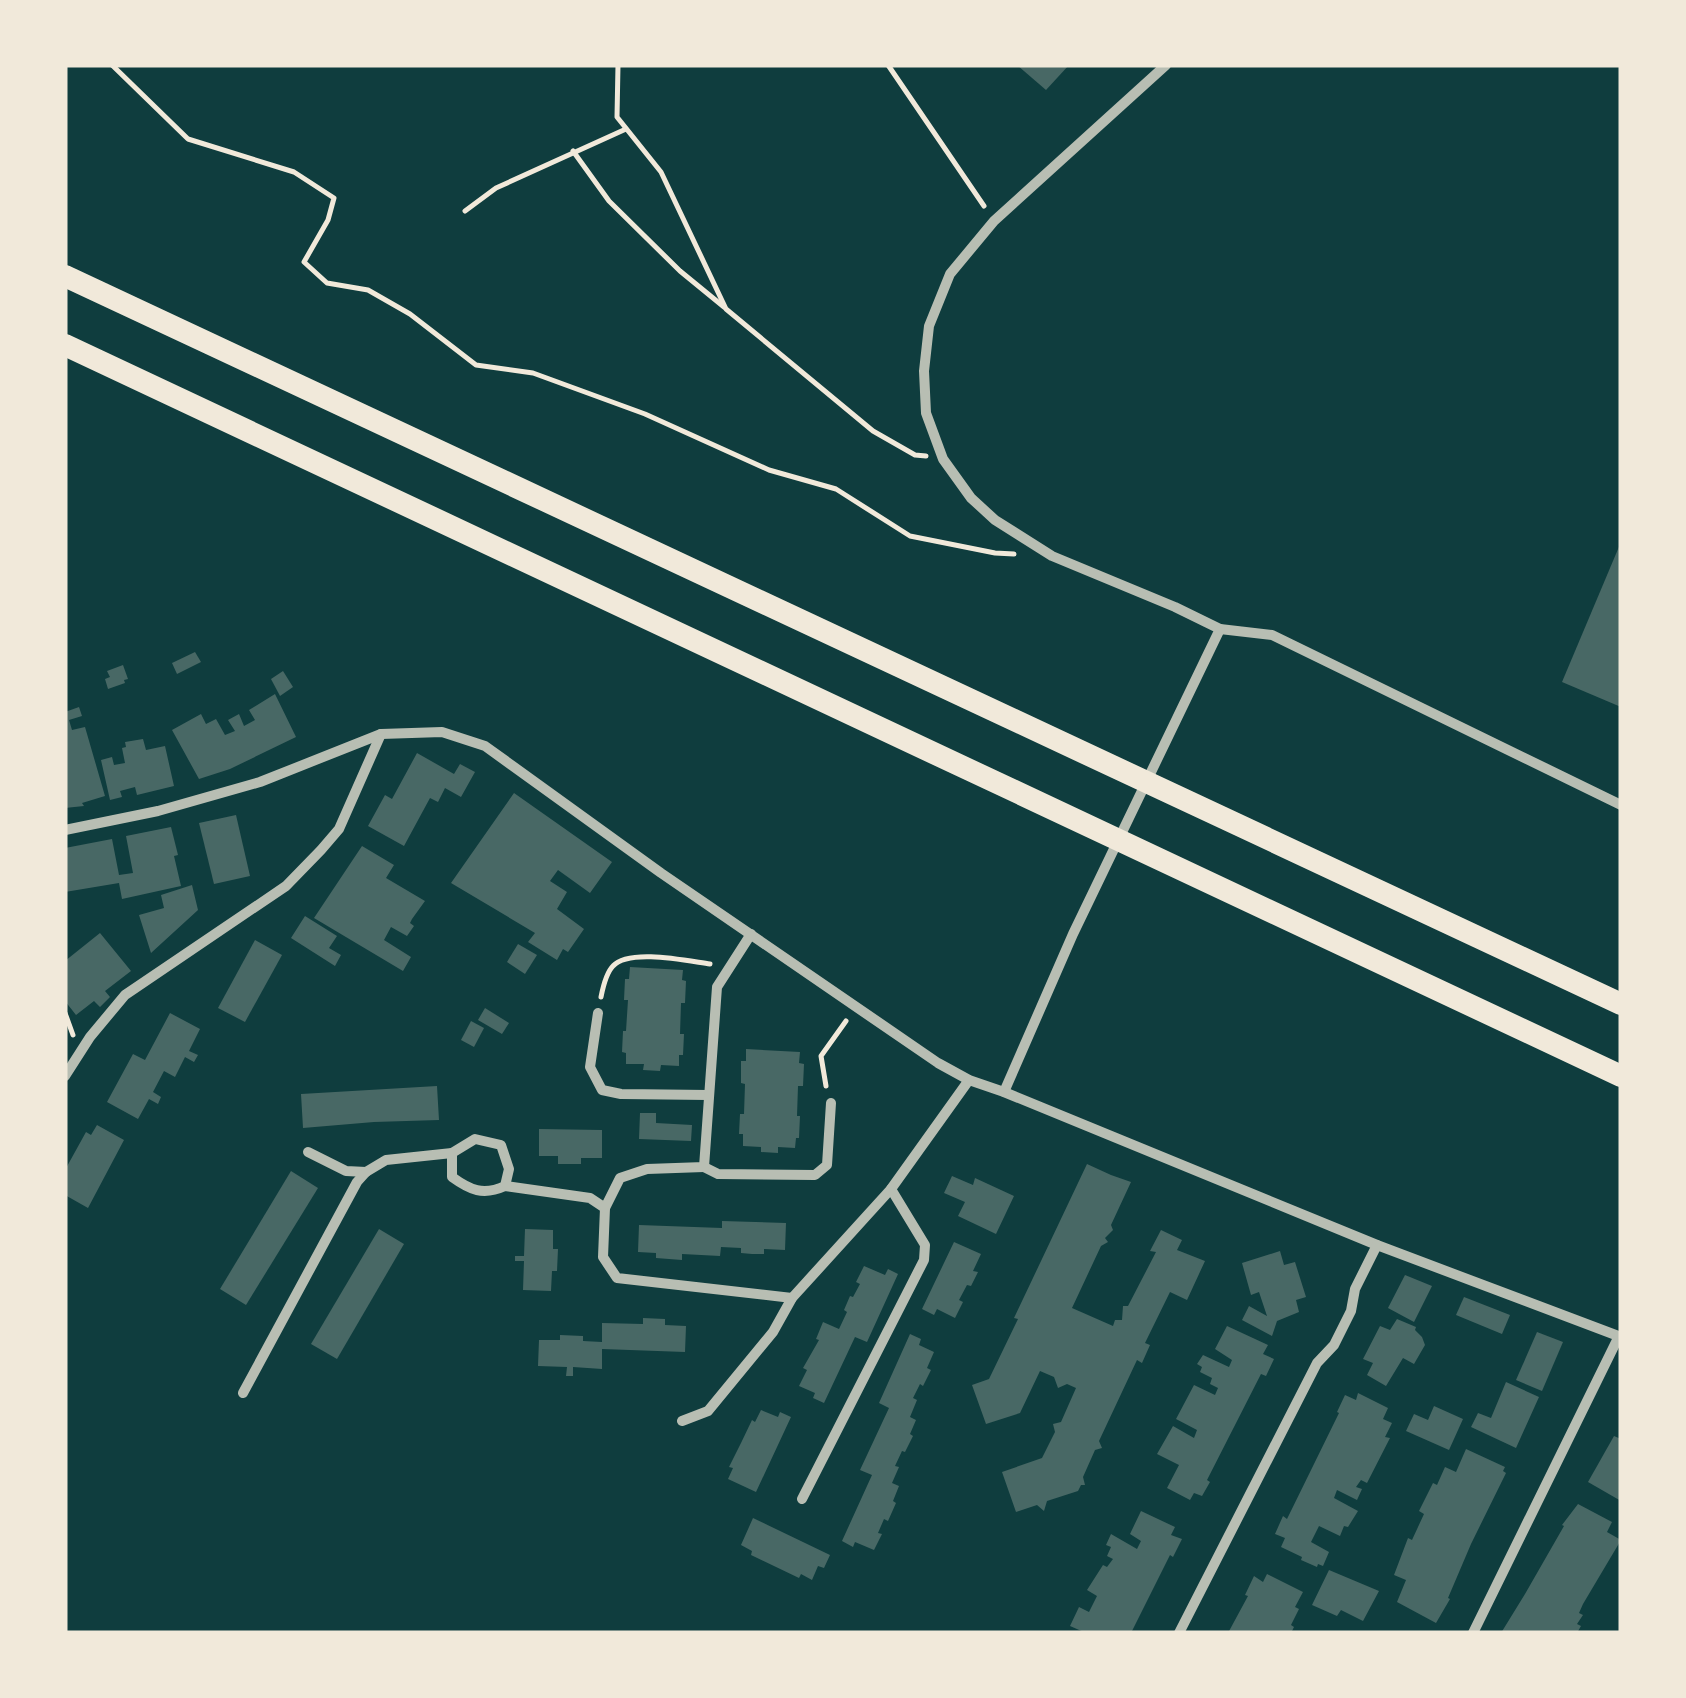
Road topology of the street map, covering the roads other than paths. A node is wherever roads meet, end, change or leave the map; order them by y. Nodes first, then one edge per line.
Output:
1 (1166, 65) edge
2 (65, 276) edge
3 (65, 345) edge
4 (1220, 629) junction
5 (381, 734) junction
6 (1621, 804) edge
7 (65, 830) edge
8 (751, 934) junction
9 (1621, 1004) edge
10 (598, 1013) road end
11 (65, 1076) edge
12 (1621, 1076) edge
13 (969, 1080) junction
14 (1004, 1092) junction
15 (708, 1095) junction
16 (831, 1103) road end
17 (308, 1152) dead end
18 (452, 1154) junction
19 (704, 1168) junction
20 (366, 1172) junction
21 (505, 1186) junction
22 (890, 1188) junction
23 (605, 1208) junction
24 (1377, 1246) junction
25 (792, 1298) junction
26 (1620, 1337) edge
27 (242, 1394) dead end
28 (682, 1421) dead end
29 (802, 1499) dead end
30 (1180, 1633) edge
31 (1472, 1633) edge

1 - 4 street
2 - 9 highway
3 - 12 highway
4 - 6 street
4 - 14 street
5 - 7 street
5 - 8 street
5 - 11 street
8 - 13 street
8 - 15 street
10 - 15 street
13 - 14 street
13 - 22 street
14 - 24 street
15 - 19 street
16 - 19 street
17 - 20 street
18 - 20 street
18 - 21 street
18 - 21 street
19 - 23 street
20 - 27 street
21 - 23 street
22 - 25 street
22 - 29 street
23 - 25 street
24 - 26 street
24 - 30 street
25 - 28 street
26 - 31 street

